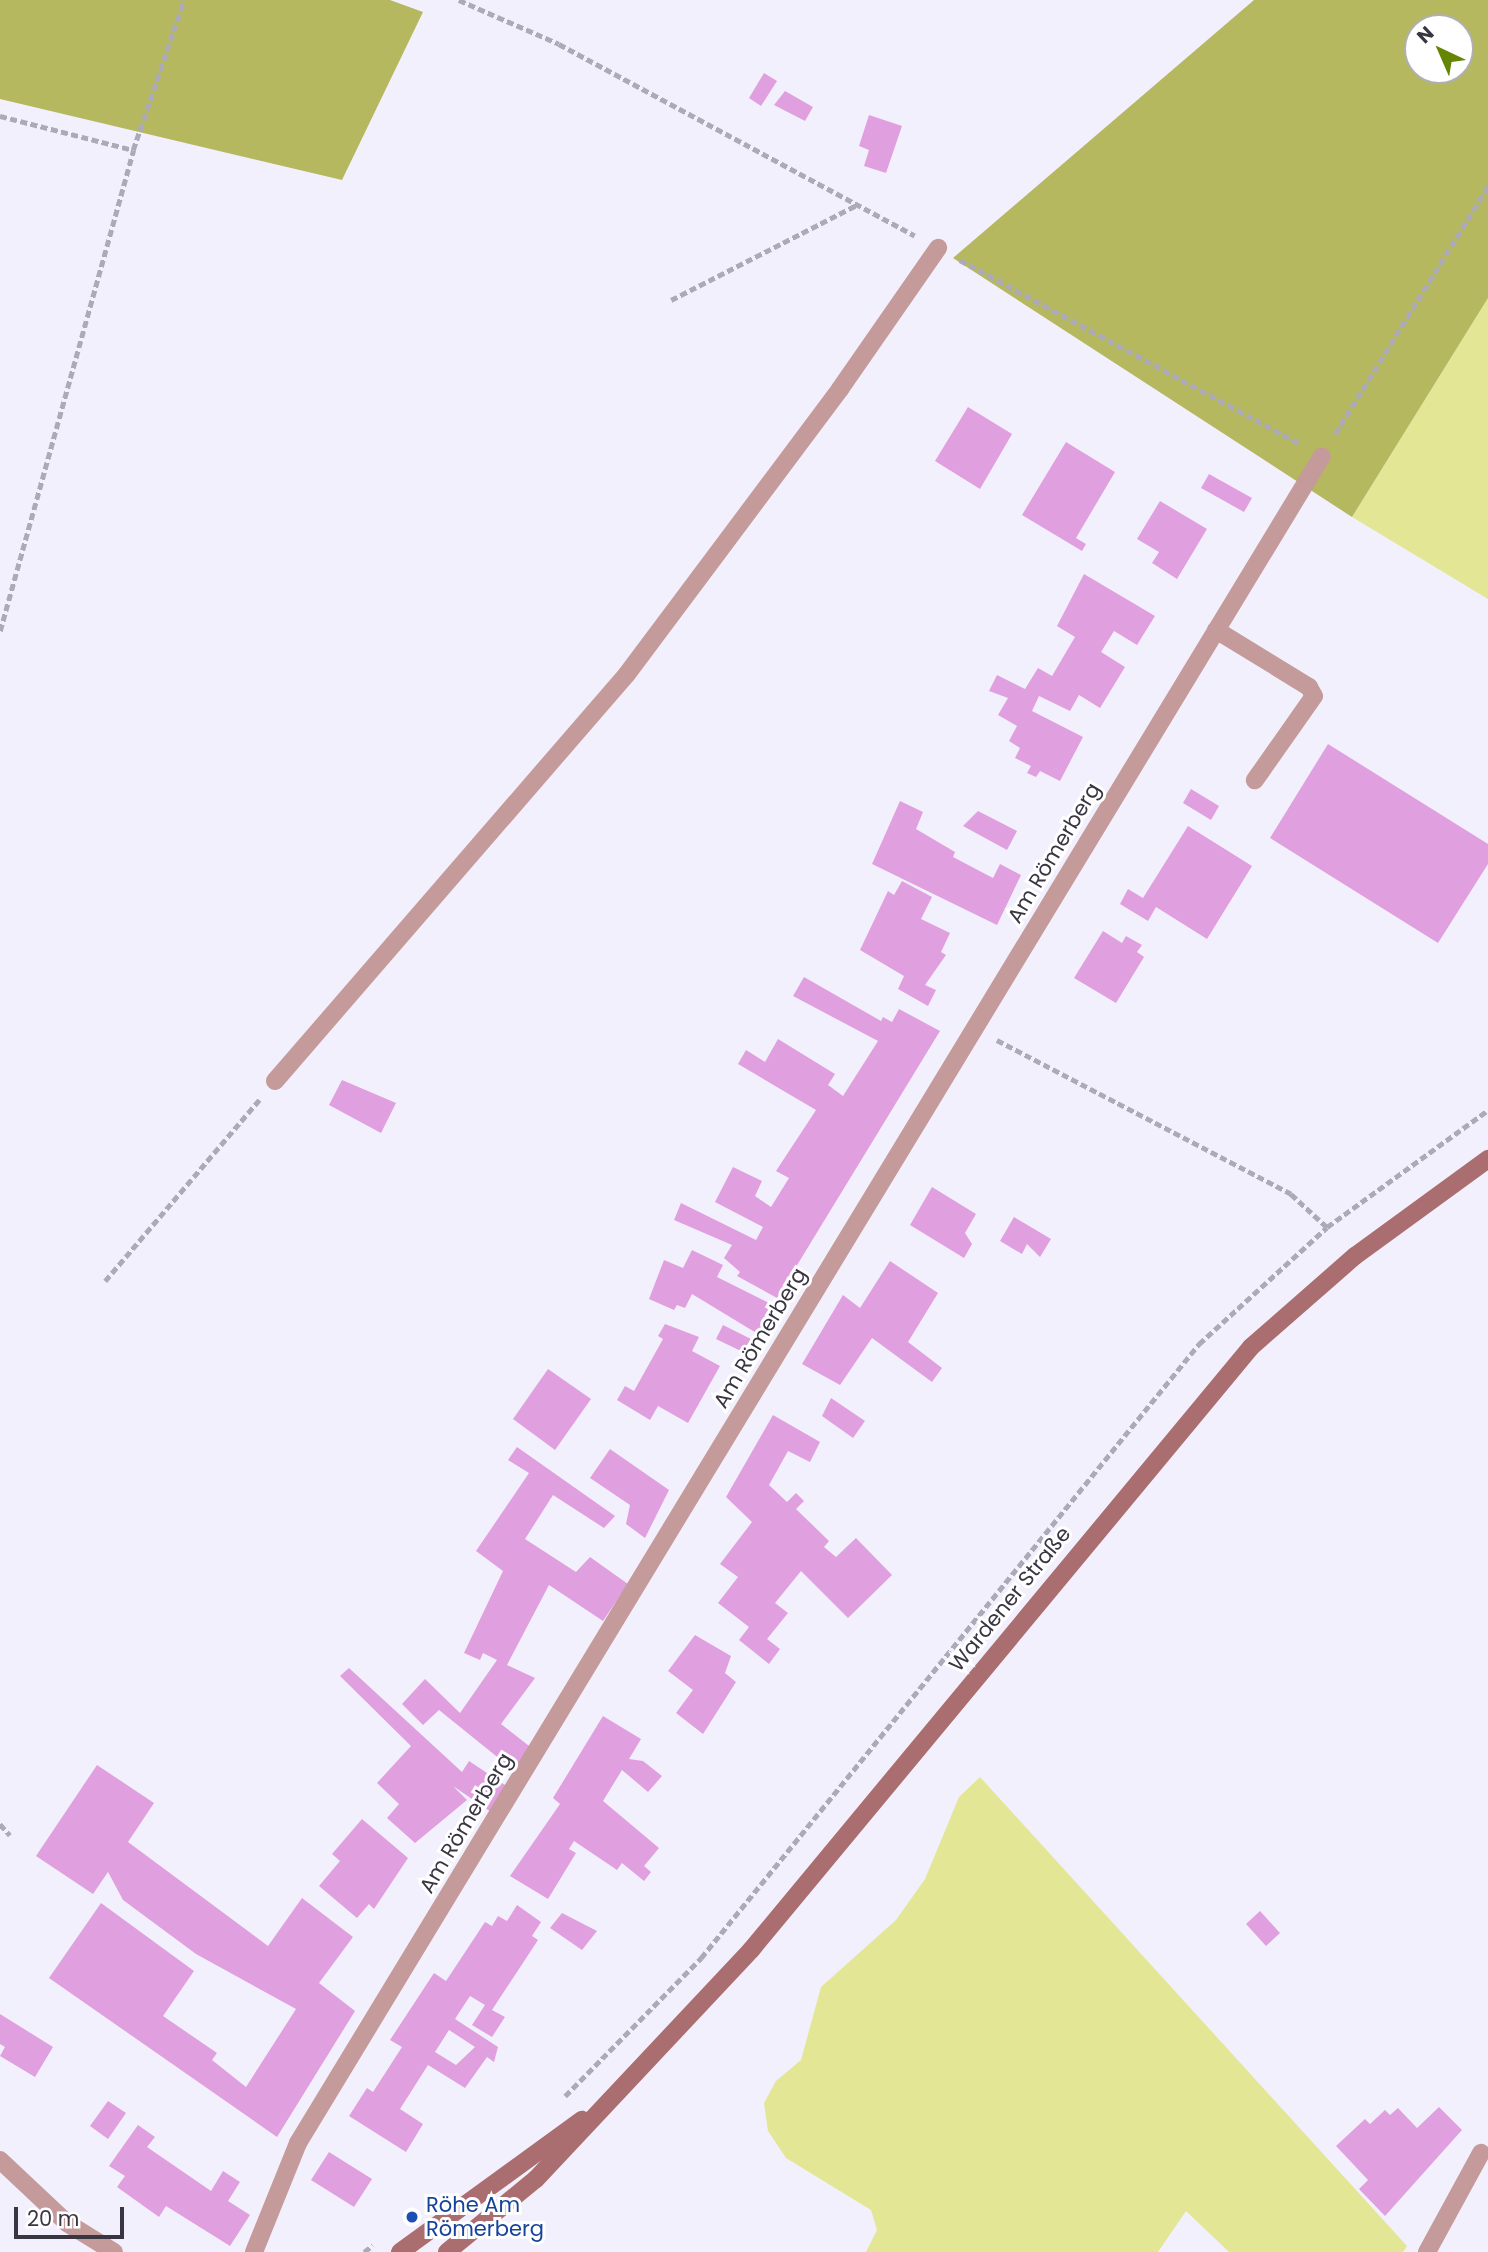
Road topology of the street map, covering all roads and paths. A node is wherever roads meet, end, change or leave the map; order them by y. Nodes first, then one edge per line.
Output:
1 (184, 0) edge
2 (459, 0) edge
3 (0, 116) edge
4 (133, 150) junction
5 (1488, 186) edge
6 (857, 205) junction
7 (938, 248) junction
8 (671, 300) dead end
9 (1322, 456) junction
10 (1216, 630) junction
11 (0, 631) edge
12 (1255, 780) dead end
13 (974, 1028) junction
14 (275, 1081) joint
15 (1488, 1110) edge
16 (1488, 1159) edge
17 (1327, 1227) junction
18 (105, 1281) dead end
19 (0, 1824) edge
20 (10, 1835) dead end
21 (563, 2099) dead end
22 (603, 2106) junction
23 (1481, 2153) dead end
24 (0, 2160) edge
25 (114, 2252) edge
26 (254, 2252) edge
27 (400, 2252) edge
28 (447, 2252) edge
29 (1427, 2252) edge

1 - 4 path
2 - 6 path
3 - 4 path
4 - 11 path
5 - 9 path
6 - 7 path
6 - 8 path
7 - 9 path
7 - 14 street
9 - 10 street, Am Römerberg
10 - 12 street
10 - 13 street, Am Römerberg
13 - 17 path
13 - 26 street, Am Römerberg
14 - 18 path
15 - 17 path
16 - 22 street, Wardener Straße
17 - 21 path
19 - 20 path
22 - 27 street, Wardener Straße
22 - 28 street, Wardener Straße
23 - 29 street
24 - 25 street

